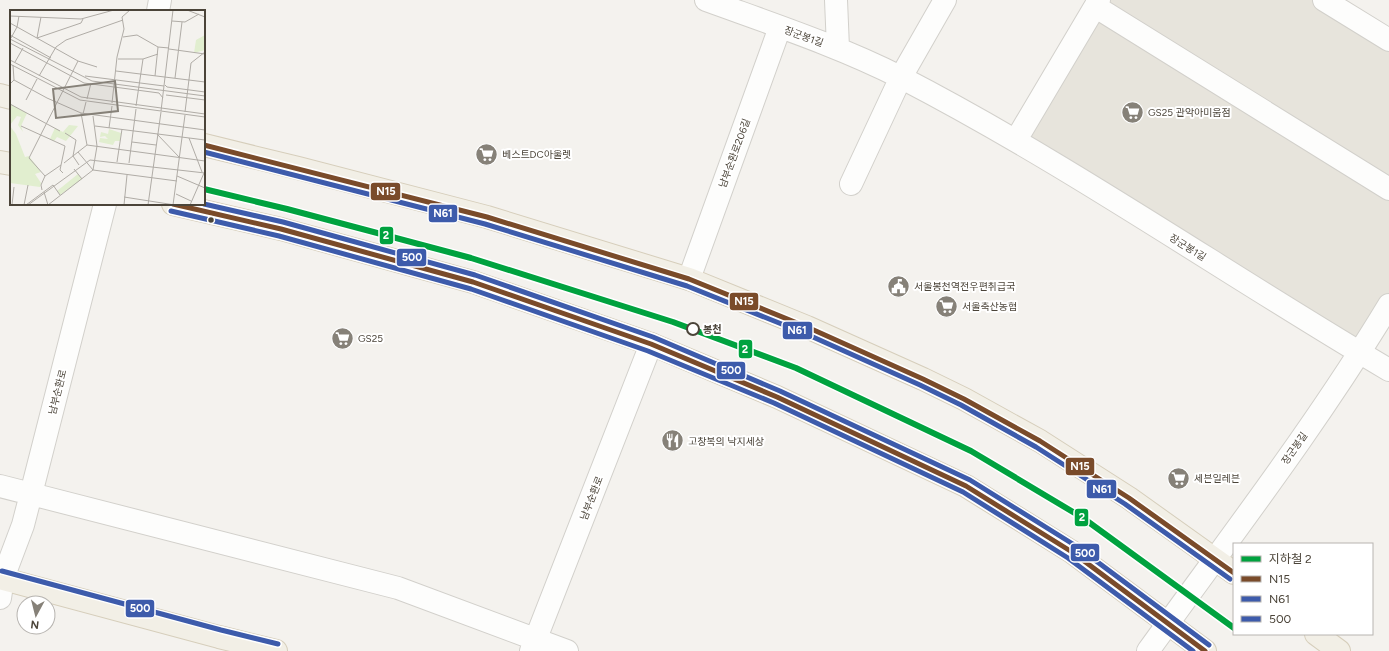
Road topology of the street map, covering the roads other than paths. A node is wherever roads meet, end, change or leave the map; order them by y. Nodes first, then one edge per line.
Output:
1 (160, 0) edge
2 (706, 0) edge
3 (836, 0) edge
4 (945, 0) edge
5 (1324, 0) edge
6 (1098, 3) edge
7 (158, 10) edge
8 (780, 27) junction
9 (1389, 40) edge
10 (838, 48) junction
11 (901, 77) junction
12 (0, 96) edge
13 (10, 98) edge
14 (1016, 140) junction
15 (205, 145) edge
16 (10, 160) edge
17 (0, 161) edge
18 (10, 164) edge
19 (851, 184) dead end
20 (1389, 189) edge
21 (105, 205) edge
22 (177, 205) edge
23 (689, 280) junction
24 (1389, 305) edge
25 (651, 344) junction
26 (1360, 353) junction
27 (1389, 370) edge
28 (0, 486) edge
29 (31, 494) junction
30 (1216, 559) junction
31 (1233, 572) edge
32 (1, 585) edge
33 (1168, 624) junction
34 (1317, 635) edge
35 (217, 644) edge
36 (534, 646) edge
37 (276, 651) edge
38 (567, 651) edge
39 (1148, 651) edge
40 (1205, 651) edge
41 (1339, 651) edge

1 - 7 street
2 - 8 street, 장군봉1길
3 - 10 street
4 - 11 street
5 - 9 street
6 - 14 street
6 - 20 street
8 - 10 street, 장군봉1길
8 - 23 street, 남부순환로206길
10 - 11 street, 장군봉1길
11 - 14 street, 장군봉1길
11 - 19 street
12 - 13 main road
14 - 26 street, 장군봉1길
15 - 23 main road
16 - 17 main road
17 - 18 main road
21 - 29 street, 남부순환로
22 - 25 main road
23 - 30 main road
24 - 26 street, 장군봉길
25 - 33 main road
25 - 36 street, 남부순환로
26 - 27 street, 장군봉1길
26 - 30 street, 장군봉길
28 - 29 street
29 - 32 street, 남부순환로
29 - 36 street
30 - 31 main road
30 - 33 street, 장군봉길
32 - 35 main road
33 - 39 street
33 - 40 main road
34 - 41 main road
35 - 37 main road
36 - 38 street

